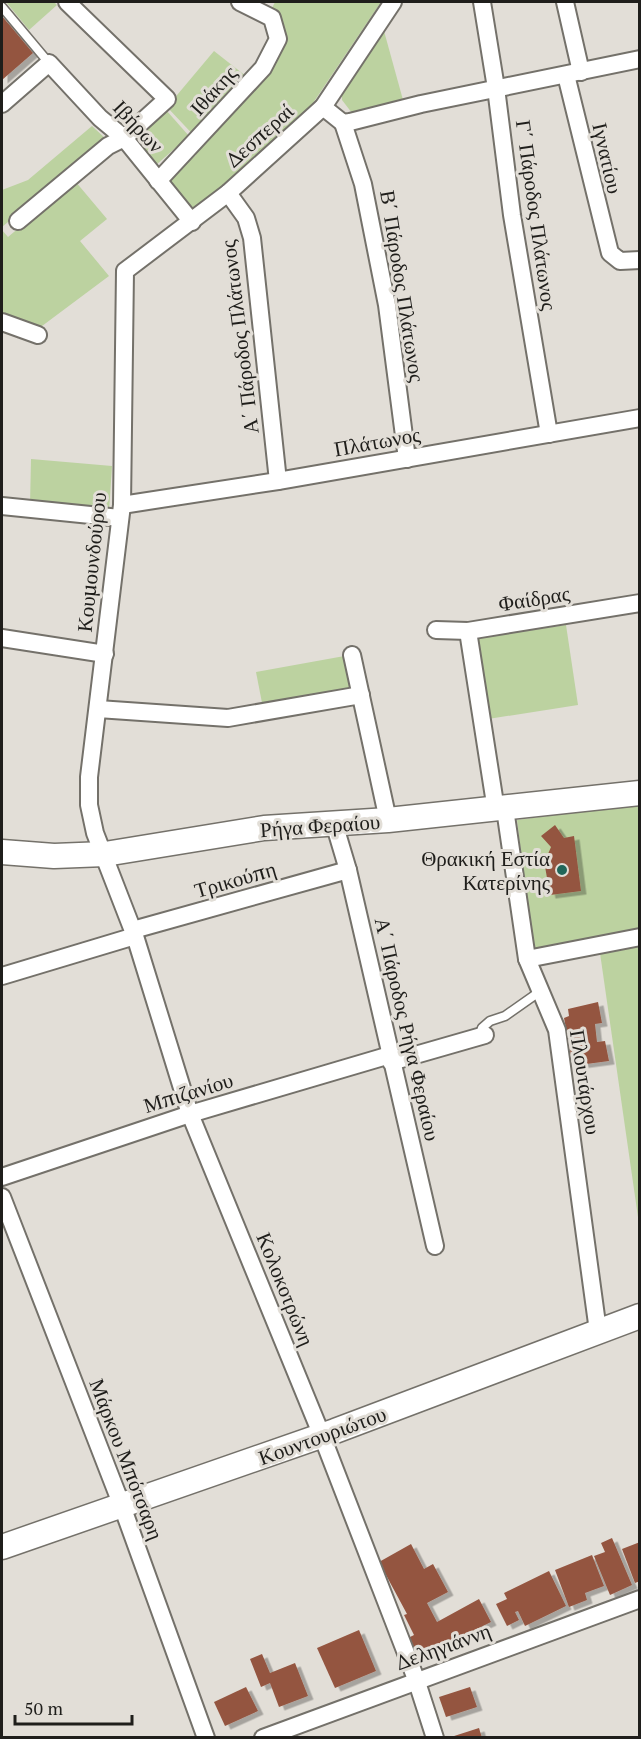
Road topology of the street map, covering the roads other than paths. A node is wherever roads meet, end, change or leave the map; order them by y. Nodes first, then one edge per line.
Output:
1 (67, 2) edge
2 (240, 2) edge
3 (393, 2) edge
4 (482, 2) edge
5 (565, 2) edge
6 (2, 7) edge
7 (639, 59) edge
8 (49, 63) junction
9 (574, 73) junction
10 (496, 88) junction
11 (2, 104) edge
12 (323, 107) junction
13 (343, 123) junction
14 (124, 138) junction
15 (158, 181) junction
16 (228, 193) junction
17 (18, 221) dead end
18 (192, 222) junction
19 (639, 260) edge
20 (125, 271) joint
21 (2, 322) edge
22 (38, 336) dead end
23 (639, 418) edge
24 (549, 434) junction
25 (407, 459) junction
26 (278, 481) junction
27 (2, 506) edge
28 (121, 512) junction
29 (639, 603) edge
30 (436, 630) dead end
31 (468, 630) junction
32 (2, 638) edge
33 (105, 654) junction
34 (352, 655) dead end
35 (361, 695) junction
36 (98, 709) junction
37 (639, 793) edge
38 (500, 809) junction
39 (388, 820) junction
40 (334, 823) junction
41 (2, 852) edge
42 (105, 854) junction
43 (348, 870) junction
44 (134, 933) junction
45 (639, 938) edge
46 (527, 959) junction
47 (2, 976) edge
48 (542, 990) junction
49 (482, 1036) joint
50 (391, 1059) junction
51 (190, 1114) junction
52 (2, 1177) edge
53 (2, 1197) edge
54 (435, 1246) dead end
55 (639, 1316) edge
56 (598, 1331) junction
57 (322, 1436) junction
58 (122, 1506) junction
59 (2, 1547) edge
60 (639, 1599) edge
61 (416, 1680) junction
62 (206, 1737) edge
63 (263, 1737) edge
64 (435, 1737) edge

1 - 14 street
2 - 15 street, Ιθάκης
3 - 12 street, Δεσπεραί
4 - 10 street, Γ΄ Πάροδος Πλάτωνος
5 - 9 street, Ιγνατίου
6 - 8 lane
7 - 9 street
8 - 11 street
8 - 14 street, Ιβήρων
9 - 10 street
9 - 19 street, Ιγνατίου
10 - 13 street
10 - 24 street, Γ΄ Πάροδος Πλάτωνος
12 - 13 street
12 - 16 street, Δεσπεραί
13 - 25 street, Β΄ Πάροδος Πλάτωνος
14 - 15 street, Ιβήρων
14 - 17 street
15 - 18 street, Ιβήρων
16 - 18 street, Δεσπεραί
16 - 26 street, Α΄ Πάροδος Πλάτωνος
18 - 20 street, Δεσπεραί
20 - 28 street, Κουμουνδούρου
21 - 22 street
23 - 24 street, Πλάτωνος
24 - 25 street, Πλάτωνος
25 - 26 street, Πλάτωνος
26 - 28 street, Πλάτωνος
27 - 28 street, Πλάτωνος
28 - 33 street, Κουμουνδούρου
29 - 31 street, Φαίδρας
30 - 31 street, Φαίδρας
31 - 38 street, Πλουτάρχου
32 - 33 street
33 - 36 street, Κουμουνδούρου
34 - 35 street
35 - 36 street
35 - 39 street
36 - 42 street, Κουμουνδούρου
37 - 38 street, Ρήγα Φεραίου
38 - 39 street, Ρήγα Φεραίου
38 - 46 street, Πλουτάρχου
39 - 40 street, Ρήγα Φεραίου
40 - 42 street, Ρήγα Φεραίου
40 - 43 street, Α΄ Πάροδος Ρήγα Φεραίου
41 - 42 street, Ρήγα Φεραίου
42 - 44 street, Κολοκοτρώνη
43 - 44 street, Τρικούπη
43 - 50 street, Α΄ Πάροδος Ρήγα Φεραίου
44 - 47 street, Τρικούπη
44 - 51 street, Κολοκοτρώνη
45 - 46 street
46 - 48 street, Πλουτάρχου
48 - 49 lane
48 - 56 street, Πλουτάρχου
49 - 50 street, Μπιζανίου
50 - 51 street, Μπιζανίου
50 - 54 street, Α΄ Πάροδος Ρήγα Φεραίου
51 - 52 street, Μπιζανίου
51 - 57 street, Κολοκοτρώνη
53 - 58 street, Μάρκου Μπότσαρη
55 - 56 street, Κουντουριώτου
56 - 57 street, Κουντουριώτου
57 - 58 street, Κουντουριώτου
57 - 61 street, Κολοκοτρώνη
58 - 59 street, Κουντουριώτου
58 - 62 street, Μάρκου Μπότσαρη
60 - 61 street, Δεληγιάννη
61 - 63 street, Δεληγιάννη
61 - 64 street, Κολοκοτρώνη

